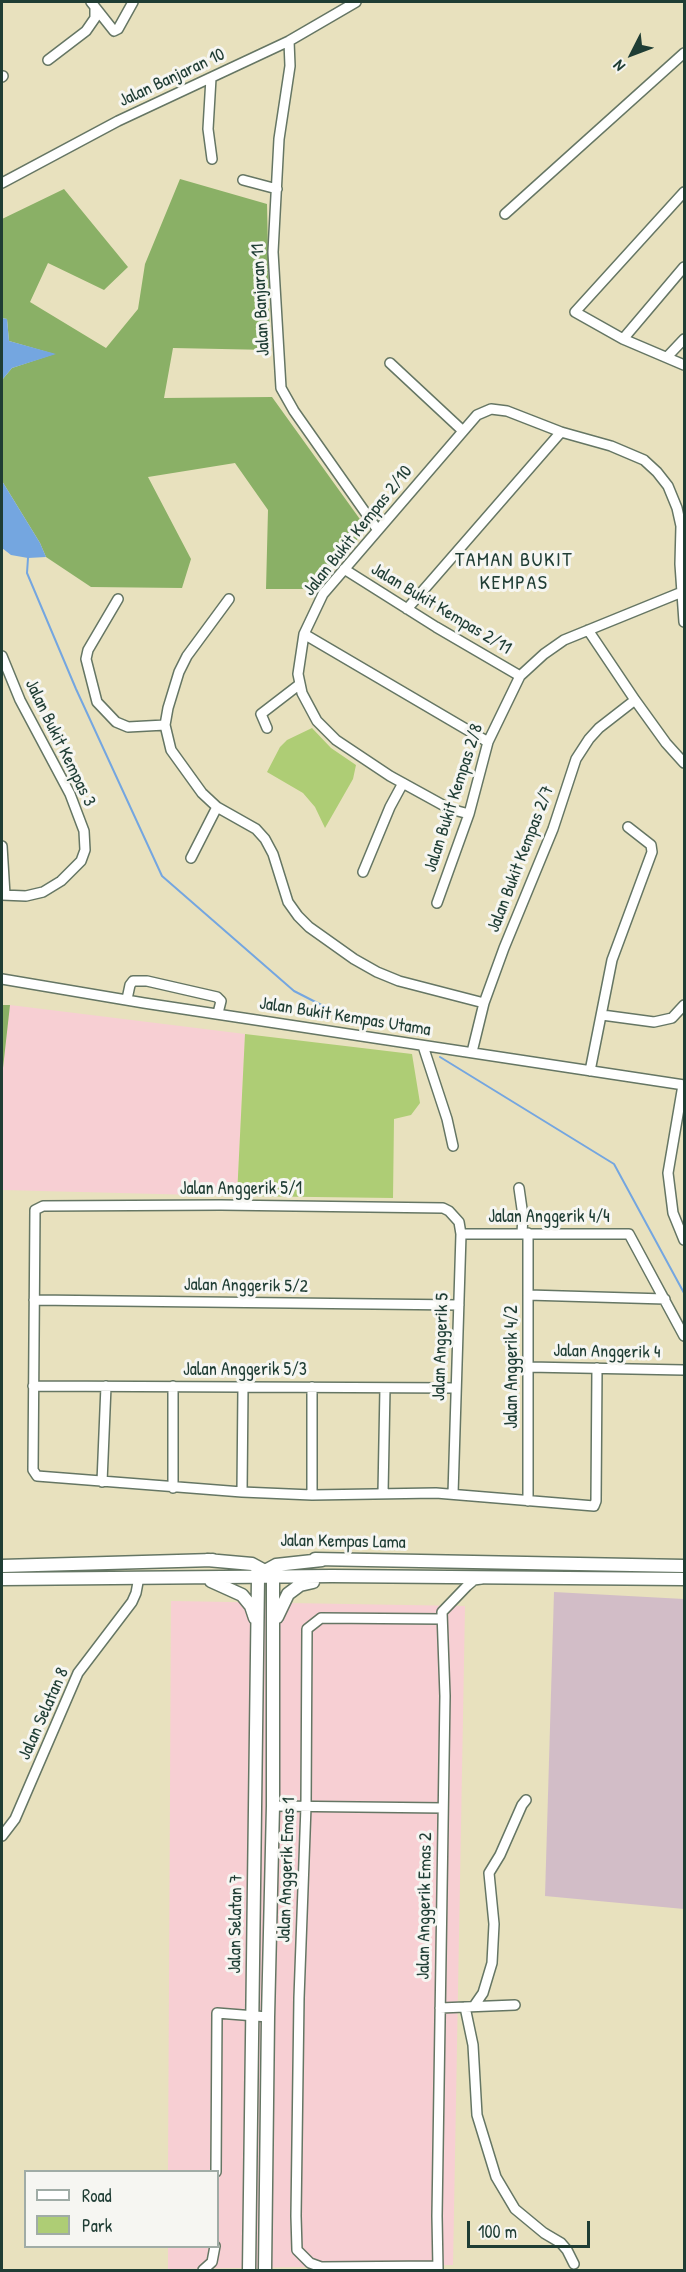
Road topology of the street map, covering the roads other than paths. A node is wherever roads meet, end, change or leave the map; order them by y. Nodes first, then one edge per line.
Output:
1 (133, 2) edge
2 (356, 2) edge
3 (93, 5) edge
4 (289, 41) junction
5 (684, 53) edge
6 (48, 60) dead end
7 (211, 78) junction
8 (212, 159) dead end
9 (243, 180) dead end
10 (2, 183) edge
11 (277, 189) junction
12 (684, 192) edge
13 (505, 214) dead end
14 (684, 267) edge
15 (622, 339) junction
16 (684, 339) edge
17 (667, 357) junction
18 (390, 363) dead end
19 (684, 365) edge
20 (463, 431) junction
21 (561, 432) junction
22 (377, 529) junction
23 (344, 569) junction
24 (681, 592) junction
25 (118, 599) dead end
26 (229, 599) dead end
27 (407, 609) junction
28 (684, 622) edge
29 (588, 630) junction
30 (303, 634) junction
31 (2, 656) edge
32 (520, 676) junction
33 (300, 684) junction
34 (635, 700) junction
35 (165, 725) junction
36 (267, 728) dead end
37 (488, 742) junction
38 (684, 763) edge
39 (403, 783) junction
40 (217, 807) junction
41 (469, 814) junction
42 (628, 827) dead end
43 (2, 846) edge
44 (191, 858) dead end
45 (363, 872) dead end
46 (3, 895) edge
47 (437, 903) dead end
48 (2, 979) edge
49 (127, 999) junction
50 (484, 1003) junction
51 (684, 1005) edge
52 (218, 1013) junction
53 (602, 1015) junction
54 (423, 1046) junction
55 (472, 1052) junction
56 (590, 1071) junction
57 (684, 1085) edge
58 (680, 1127) edge
59 (453, 1146) dead end
60 (519, 1188) dead end
61 (681, 1228) edge
62 (525, 1233) junction
63 (461, 1234) junction
64 (684, 1240) edge
65 (528, 1295) junction
66 (665, 1299) junction
67 (34, 1300) junction
68 (459, 1305) junction
69 (684, 1336) edge
70 (528, 1367) junction
71 (597, 1368) junction
72 (684, 1370) edge
73 (33, 1386) junction
74 (106, 1386) junction
75 (173, 1386) junction
76 (243, 1387) junction
77 (312, 1387) junction
78 (385, 1388) junction
79 (456, 1388) junction
80 (102, 1482) junction
81 (173, 1488) junction
82 (242, 1492) junction
83 (383, 1494) junction
84 (453, 1494) junction
85 (312, 1496) junction
86 (528, 1501) junction
87 (207, 1560) junction
88 (322, 1560) junction
89 (2, 1566) edge
90 (684, 1566) edge
91 (266, 1575) junction
92 (332, 1576) junction
93 (139, 1577) junction
94 (498, 1577) junction
95 (205, 1578) junction
96 (2, 1579) edge
97 (684, 1579) edge
98 (442, 1619) junction
99 (275, 1622) junction
100 (258, 1628) junction
101 (526, 1800) dead end
102 (273, 1806) junction
103 (306, 1806) junction
104 (443, 1808) junction
105 (2, 1836) edge
106 (515, 2005) dead end
107 (470, 2006) junction
108 (440, 2008) junction
109 (252, 2016) junction
110 (268, 2017) junction
111 (216, 2170) edge
112 (215, 2248) edge
113 (574, 2264) dead end
114 (438, 2268) edge
115 (203, 2271) edge
116 (249, 2271) edge
117 (265, 2271) edge

1 - 3 street
2 - 4 street, Jalan Banjaran 10
3 - 6 street
4 - 7 street, Jalan Banjaran 10
4 - 11 street, Jalan Banjaran 11
5 - 13 street
7 - 8 street
7 - 10 street, Jalan Banjaran 10
9 - 11 street
11 - 22 street, Jalan Banjaran 11
12 - 15 street
14 - 15 street
15 - 17 street
16 - 17 street
17 - 19 street
18 - 20 street
20 - 21 street, Jalan Bukit Kempas 2/10
20 - 22 street, Jalan Bukit Kempas 2/10
21 - 24 street
21 - 27 street
22 - 23 street, Jalan Bukit Kempas 2/10
23 - 27 street, Jalan Bukit Kempas 2/11
23 - 30 street, Jalan Bukit Kempas 2/10
24 - 28 street
24 - 29 street, Jalan Bukit Kempas 2/8
25 - 35 street
26 - 35 street
27 - 32 street, Jalan Bukit Kempas 2/11
29 - 32 street, Jalan Bukit Kempas 2/8
29 - 34 street
30 - 33 street, Jalan Bukit Kempas 2/10
30 - 37 street
31 - 46 street, Jalan Bukit Kempas 3
32 - 37 street, Jalan Bukit Kempas 2/8
33 - 36 street
33 - 39 street, Jalan Bukit Kempas 2/10
34 - 38 street
34 - 50 street, Jalan Bukit Kempas 2/7
35 - 40 street
37 - 41 street, Jalan Bukit Kempas 2/8
39 - 41 street, Jalan Bukit Kempas 2/10
39 - 45 street
40 - 44 street
40 - 50 street
41 - 47 street, Jalan Bukit Kempas 2/8
42 - 53 street
43 - 46 street
48 - 49 street, Jalan Bukit Kempas Utama
49 - 52 street, Jalan Bukit Kempas Utama
49 - 52 street
50 - 55 street, Jalan Bukit Kempas 2/7
51 - 53 street
52 - 54 street, Jalan Bukit Kempas Utama
53 - 56 street
54 - 55 street, Jalan Bukit Kempas Utama
54 - 59 street
55 - 56 street, Jalan Bukit Kempas Utama
56 - 57 street, Jalan Bukit Kempas Utama
57 - 58 street
58 - 61 street
60 - 62 street, Jalan Anggerik 4/2
61 - 64 street
62 - 63 street, Jalan Anggerik 4/4
62 - 65 street, Jalan Anggerik 4/2
62 - 66 street, Jalan Anggerik 4/4
63 - 67 street, Jalan Anggerik 5/1
63 - 68 street, Jalan Anggerik 5
65 - 66 street
65 - 70 street, Jalan Anggerik 4/2
66 - 69 street, Jalan Anggerik 4/4
67 - 68 street, Jalan Anggerik 5/2
67 - 73 street
68 - 79 street, Jalan Anggerik 5
70 - 71 street, Jalan Anggerik 4
70 - 86 street, Jalan Anggerik 4/2
71 - 72 street, Jalan Anggerik 4
71 - 86 street
73 - 74 street, Jalan Anggerik 5/3
73 - 80 street
74 - 75 street, Jalan Anggerik 5/3
74 - 80 street
75 - 76 street, Jalan Anggerik 5/3
75 - 81 street
76 - 77 street, Jalan Anggerik 5/3
76 - 82 street
77 - 78 street, Jalan Anggerik 5/3
77 - 85 street
78 - 79 street, Jalan Anggerik 5/3
78 - 83 street
79 - 84 street, Jalan Anggerik 5
80 - 81 street
81 - 82 street
82 - 85 street
83 - 84 street
83 - 85 street
84 - 86 street
87 - 88 main road, Jalan Kempas Lama
87 - 89 main road, Jalan Kempas Lama
87 - 91 main road
88 - 90 main road, Jalan Kempas Lama
88 - 91 main road
91 - 92 main road, Jalan Kempas Lama
91 - 95 main road, Jalan Kempas Lama
91 - 99 main road, Jalan Selatan 7
91 - 100 main road, Jalan Selatan 7
92 - 94 main road, Jalan Kempas Lama
92 - 99 main road
93 - 95 main road, Jalan Kempas Lama
93 - 96 main road, Jalan Kempas Lama
93 - 105 street, Jalan Selatan 8
94 - 97 main road, Jalan Kempas Lama
94 - 98 street
95 - 100 main road
98 - 103 street, Jalan Anggerik Emas 1
98 - 104 street, Jalan Anggerik Emas 2
99 - 102 main road, Jalan Selatan 7
100 - 109 main road, Jalan Selatan 7
101 - 107 street
102 - 103 street
102 - 110 main road, Jalan Selatan 7
103 - 104 street
103 - 114 street, Jalan Anggerik Emas 1
104 - 108 street, Jalan Anggerik Emas 2
106 - 107 street
107 - 108 street
107 - 113 street
108 - 114 street, Jalan Anggerik Emas 2
109 - 110 street
109 - 111 street
109 - 116 main road, Jalan Selatan 7
110 - 117 main road, Jalan Selatan 7
112 - 115 street

